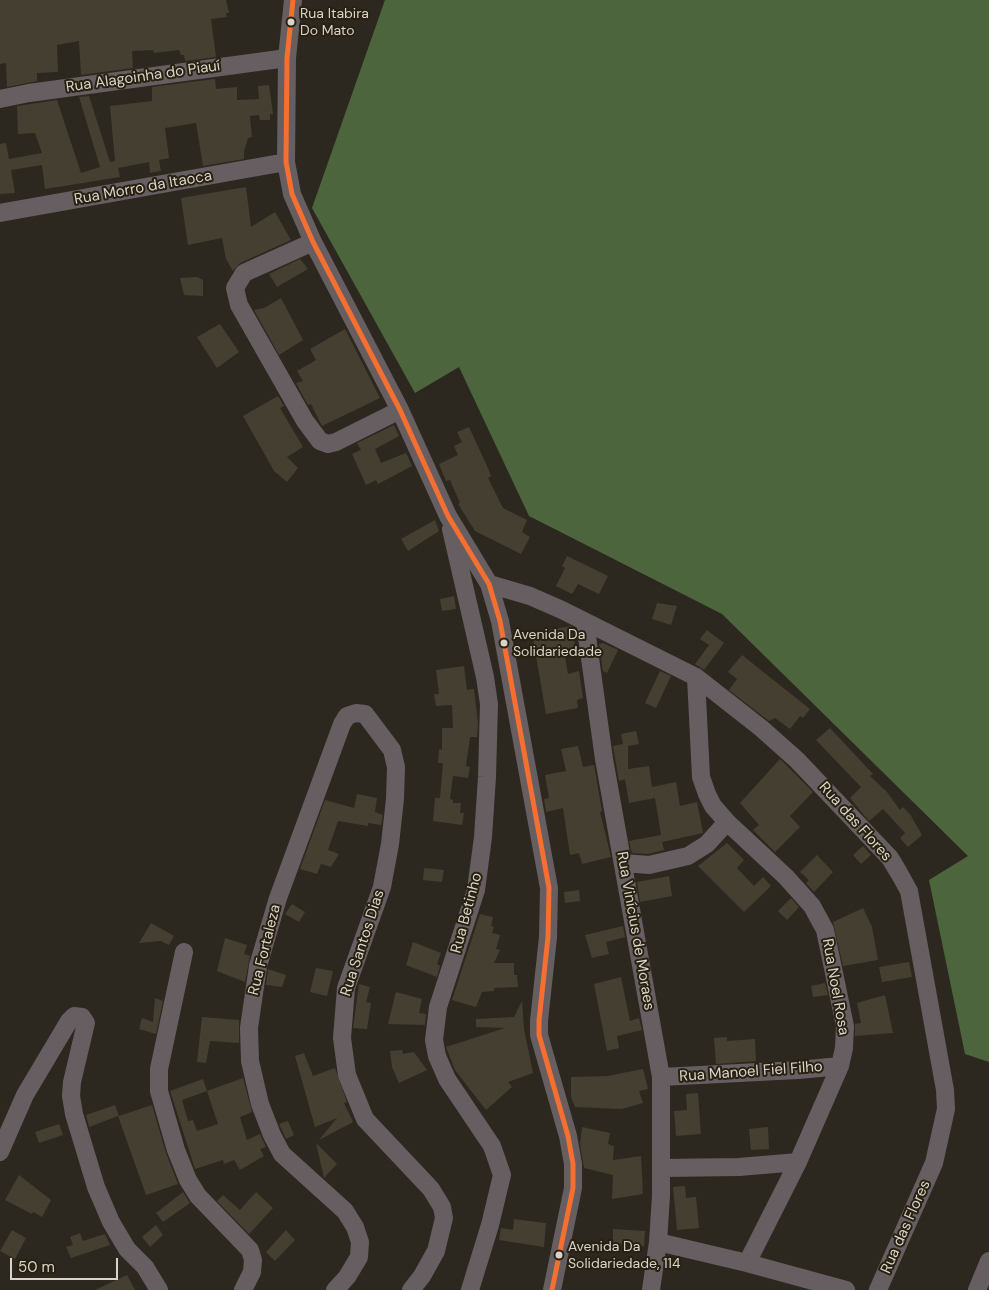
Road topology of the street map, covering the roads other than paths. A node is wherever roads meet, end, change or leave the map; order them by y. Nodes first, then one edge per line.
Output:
1 (293, 0) edge
2 (287, 58) junction
3 (0, 99) edge
4 (286, 162) junction
5 (0, 213) edge
6 (313, 242) junction
7 (400, 410) junction
8 (448, 516) junction
9 (489, 584) junction
10 (585, 622) junction
11 (696, 676) junction
12 (365, 714) joint
13 (727, 822) junction
14 (624, 864) junction
15 (184, 952) dead end
16 (840, 1066) junction
17 (661, 1077) junction
18 (0, 1152) edge
19 (798, 1162) junction
20 (661, 1168) junction
21 (658, 1242) junction
22 (989, 1261) edge
23 (747, 1263) junction
24 (159, 1290) edge
25 (243, 1290) edge
26 (334, 1290) edge
27 (411, 1290) edge
28 (470, 1290) edge
29 (552, 1290) edge
30 (651, 1290) edge
31 (846, 1290) edge
32 (878, 1290) edge
33 (977, 1290) edge

1 - 2 street
2 - 3 street, Rua Alagoinha do Piauí
2 - 4 street
4 - 5 street, Rua Morro da Itaoca
4 - 6 street
6 - 7 street
6 - 7 street
7 - 8 street
8 - 9 street
8 - 28 street, Rua Betinho
9 - 10 street, Rua das Flores
9 - 29 street
10 - 11 street, Rua das Flores
10 - 14 street, Rua Vinícius de Moraes
11 - 13 street, Rua Noel Rosa
11 - 32 street, Rua das Flores
12 - 26 street, Rua Fortaleza
12 - 27 street, Rua Santos Dias
13 - 14 street
13 - 16 street, Rua Noel Rosa
14 - 17 street, Rua Vinícius de Moraes
15 - 25 street
16 - 17 street, Rua Manoel Fiel Filho
16 - 19 street, Rua Noel Rosa
17 - 20 street, Rua Vinícius de Moraes
18 - 24 street
19 - 20 street
19 - 23 street, Rua Noel Rosa
20 - 21 street, Rua Vinícius de Moraes
21 - 23 street
21 - 30 street, Rua Vinícius de Moraes
22 - 33 street
23 - 31 street

